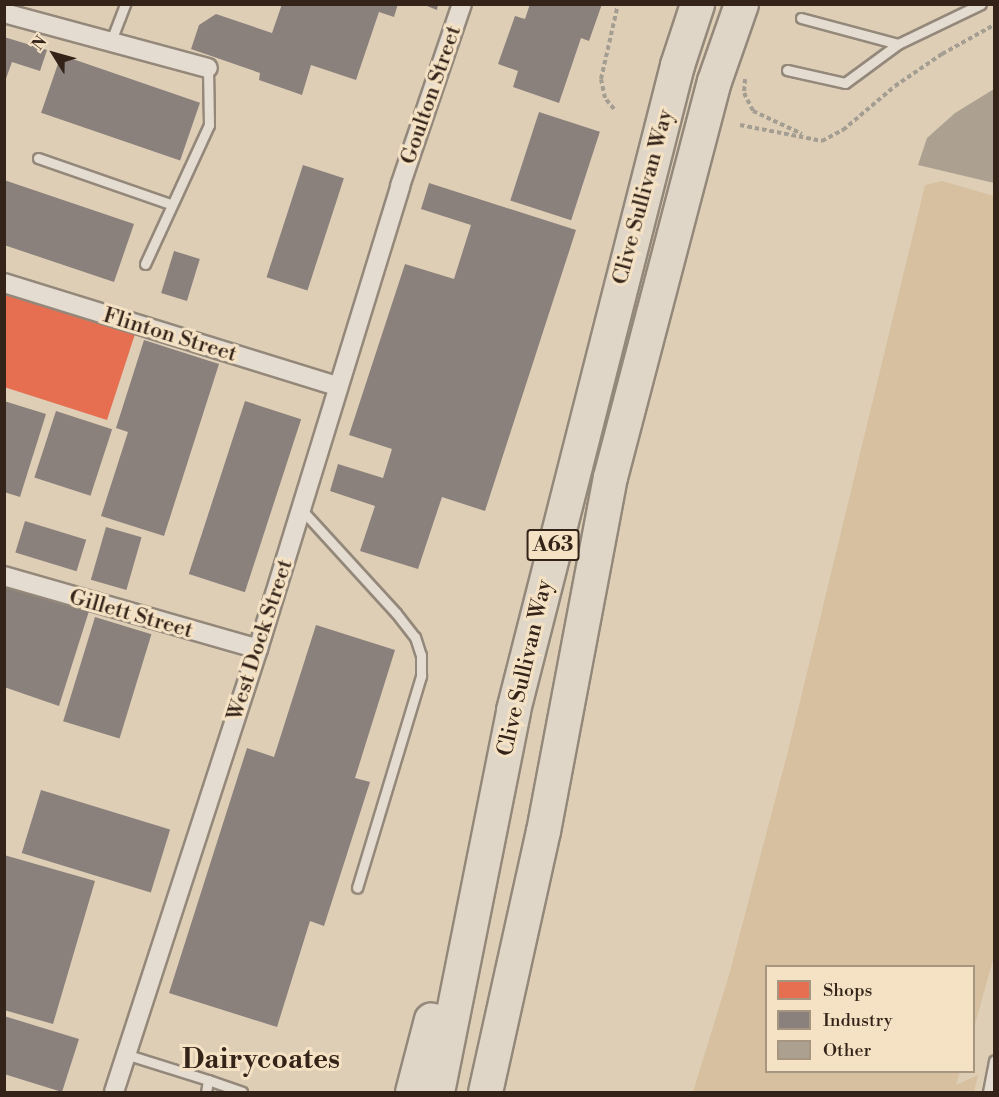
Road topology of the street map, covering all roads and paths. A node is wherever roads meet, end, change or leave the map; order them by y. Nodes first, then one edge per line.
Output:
1 (125, 4) edge
2 (462, 4) edge
3 (618, 4) edge
4 (697, 4) edge
5 (741, 4) edge
6 (981, 4) edge
7 (4, 13) edge
8 (801, 18) dead end
9 (994, 26) edge
10 (111, 41) junction
11 (898, 44) junction
12 (208, 68) joint
13 (746, 68) dead end
14 (787, 70) dead end
15 (614, 109) dead end
16 (740, 125) dead end
17 (808, 137) junction
18 (38, 158) dead end
19 (400, 186) joint
20 (170, 204) junction
21 (145, 264) dead end
22 (4, 284) edge
23 (336, 386) junction
24 (301, 509) junction
25 (4, 576) edge
26 (258, 649) junction
27 (513, 710) junction
28 (543, 831) junction
29 (357, 888) dead end
30 (125, 1054) junction
31 (994, 1061) edge
32 (208, 1080) junction
33 (114, 1092) edge
34 (206, 1092) edge
35 (242, 1092) edge
36 (412, 1092) edge
37 (437, 1092) edge
38 (485, 1092) edge
39 (505, 1092) edge
40 (988, 1092) edge

1 - 10 lane
2 - 19 street, Goulton Street
3 - 15 path
4 - 27 highway, Clive Sullivan Way / A63
5 - 28 highway, Clive Sullivan Way / A63
6 - 11 lane
7 - 10 street
8 - 11 lane
9 - 17 path
10 - 12 street
11 - 14 lane
12 - 20 lane
13 - 17 path
16 - 17 path
18 - 20 lane
19 - 23 street, West Dock Street
20 - 21 lane
22 - 23 street, Flinton Street
23 - 24 street, West Dock Street
24 - 26 street, West Dock Street
24 - 29 lane
25 - 26 street, Gillett Street
26 - 30 street, West Dock Street
27 - 36 highway
27 - 37 highway, Clive Sullivan Way / A63
28 - 38 highway, Clive Sullivan Way / A63
28 - 39 highway
30 - 32 lane
30 - 33 street, West Dock Street
31 - 40 lane
32 - 34 lane
32 - 35 lane

